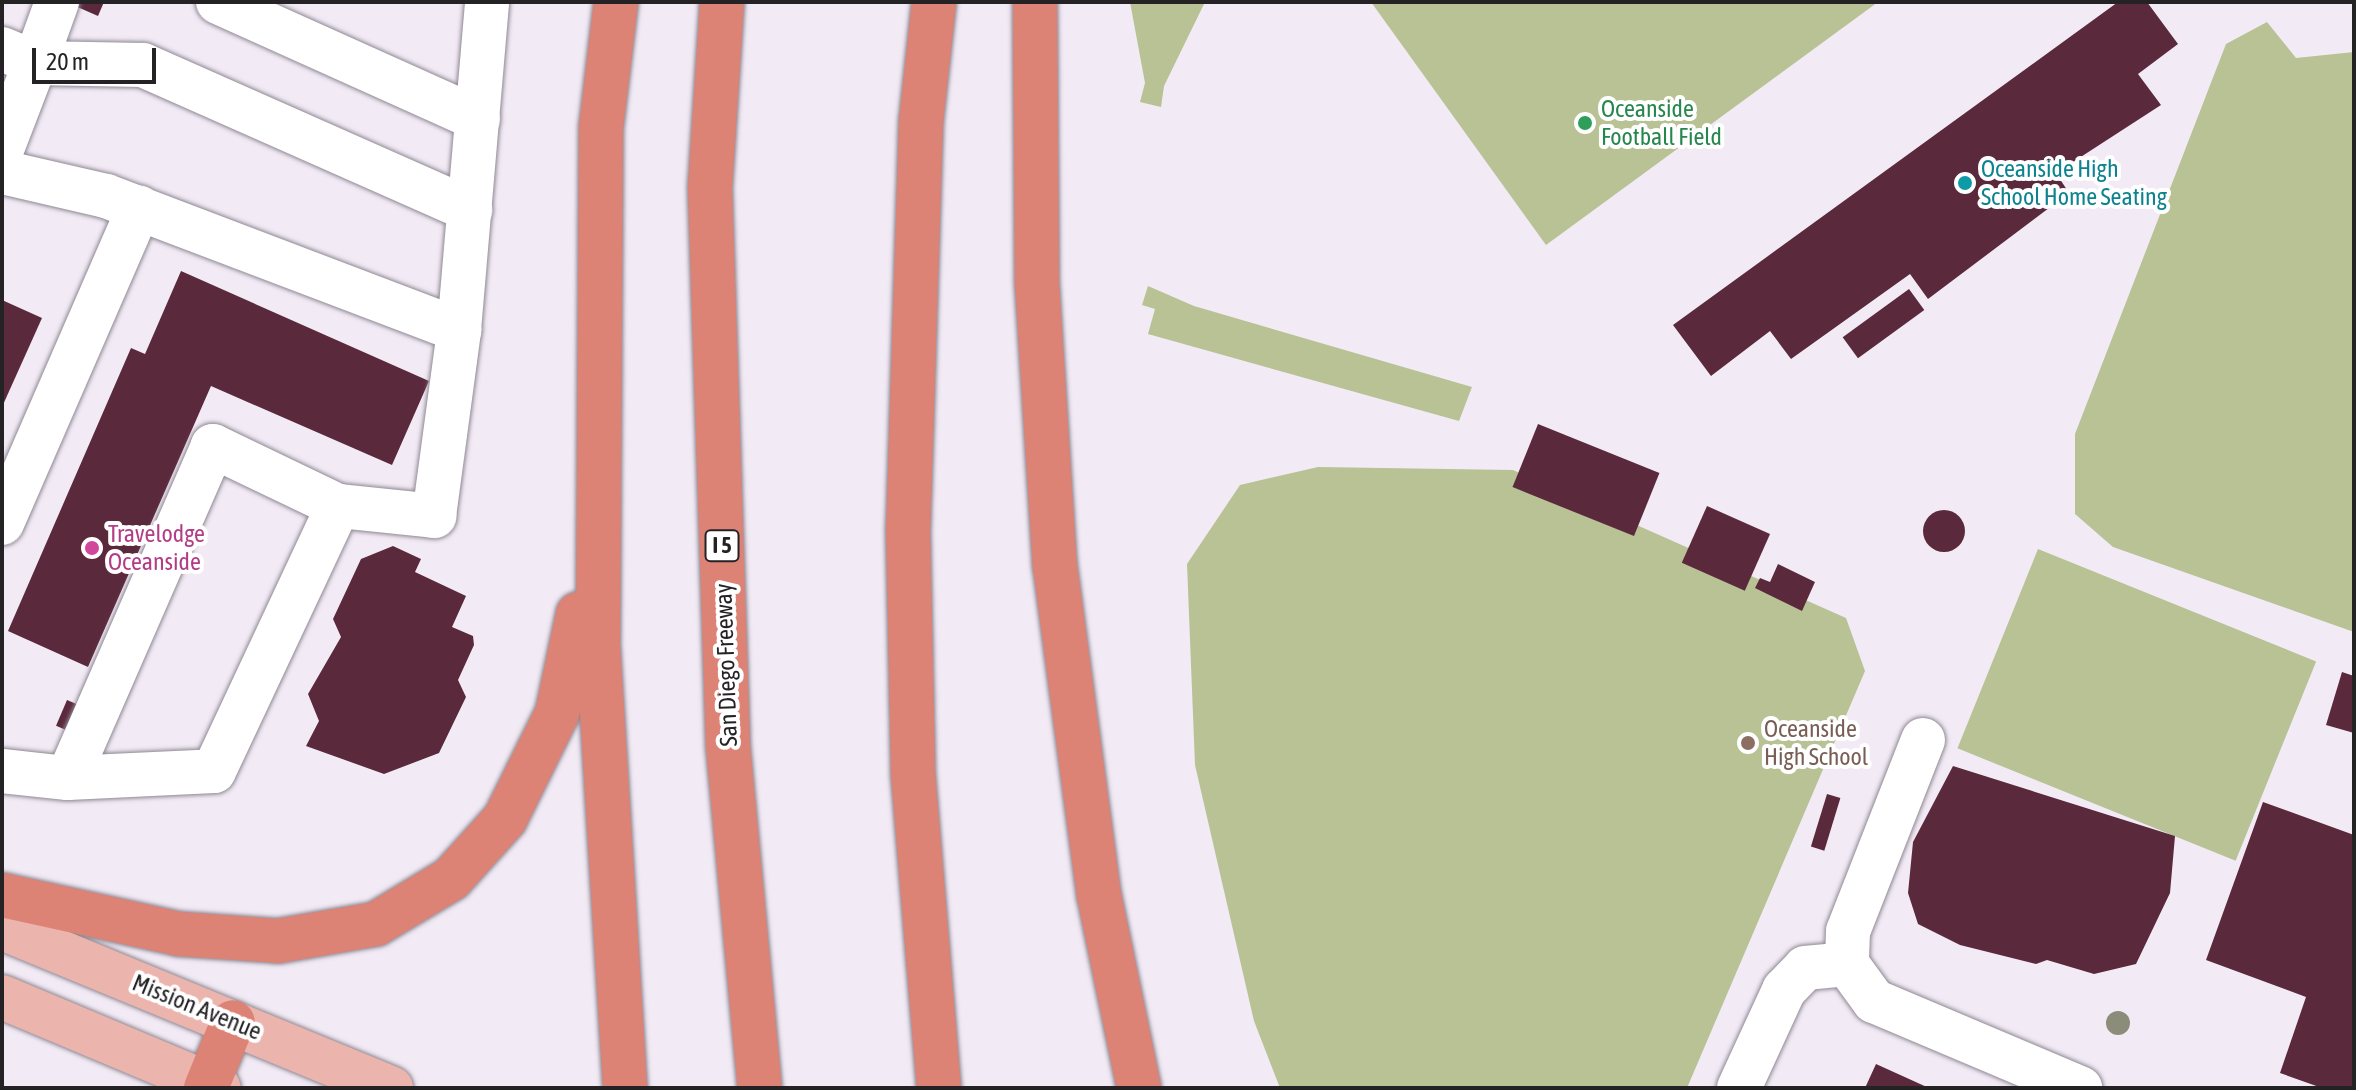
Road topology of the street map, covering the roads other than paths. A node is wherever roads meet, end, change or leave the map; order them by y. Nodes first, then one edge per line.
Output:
1 (57, 2) edge
2 (218, 2) edge
3 (487, 2) edge
4 (616, 2) edge
5 (722, 2) edge
6 (934, 2) edge
7 (1035, 2) edge
8 (18, 56) edge
9 (478, 119) junction
10 (2, 149) edge
11 (2, 172) edge
12 (122, 202) junction
13 (470, 210) junction
14 (459, 330) junction
15 (599, 396) junction
16 (338, 506) junction
17 (2, 523) edge
18 (1923, 740) dead end
19 (2, 771) edge
20 (68, 778) junction
21 (2, 895) edge
22 (2, 928) edge
23 (1847, 964) junction
24 (2, 997) edge
25 (233, 1022) junction
26 (211, 1086) edge
27 (391, 1088) edge
28 (625, 1088) edge
29 (760, 1088) edge
30 (939, 1088) edge
31 (1139, 1088) edge
32 (1739, 1088) edge
33 (2080, 1088) edge

1 - 8 street
2 - 9 street
3 - 9 street
4 - 15 highway
5 - 29 highway, San Diego Freeway / I 5
6 - 30 highway
7 - 31 highway
8 - 10 street
8 - 13 street
9 - 13 street
11 - 12 street
12 - 14 street
12 - 17 street
13 - 14 street
14 - 16 street
15 - 21 highway
15 - 28 highway
16 - 20 street
16 - 20 street
18 - 23 street
19 - 20 street
22 - 25 main road, Mission Avenue
23 - 32 street
23 - 33 street
24 - 26 main road
25 - 26 highway
25 - 27 main road, Mission Avenue

